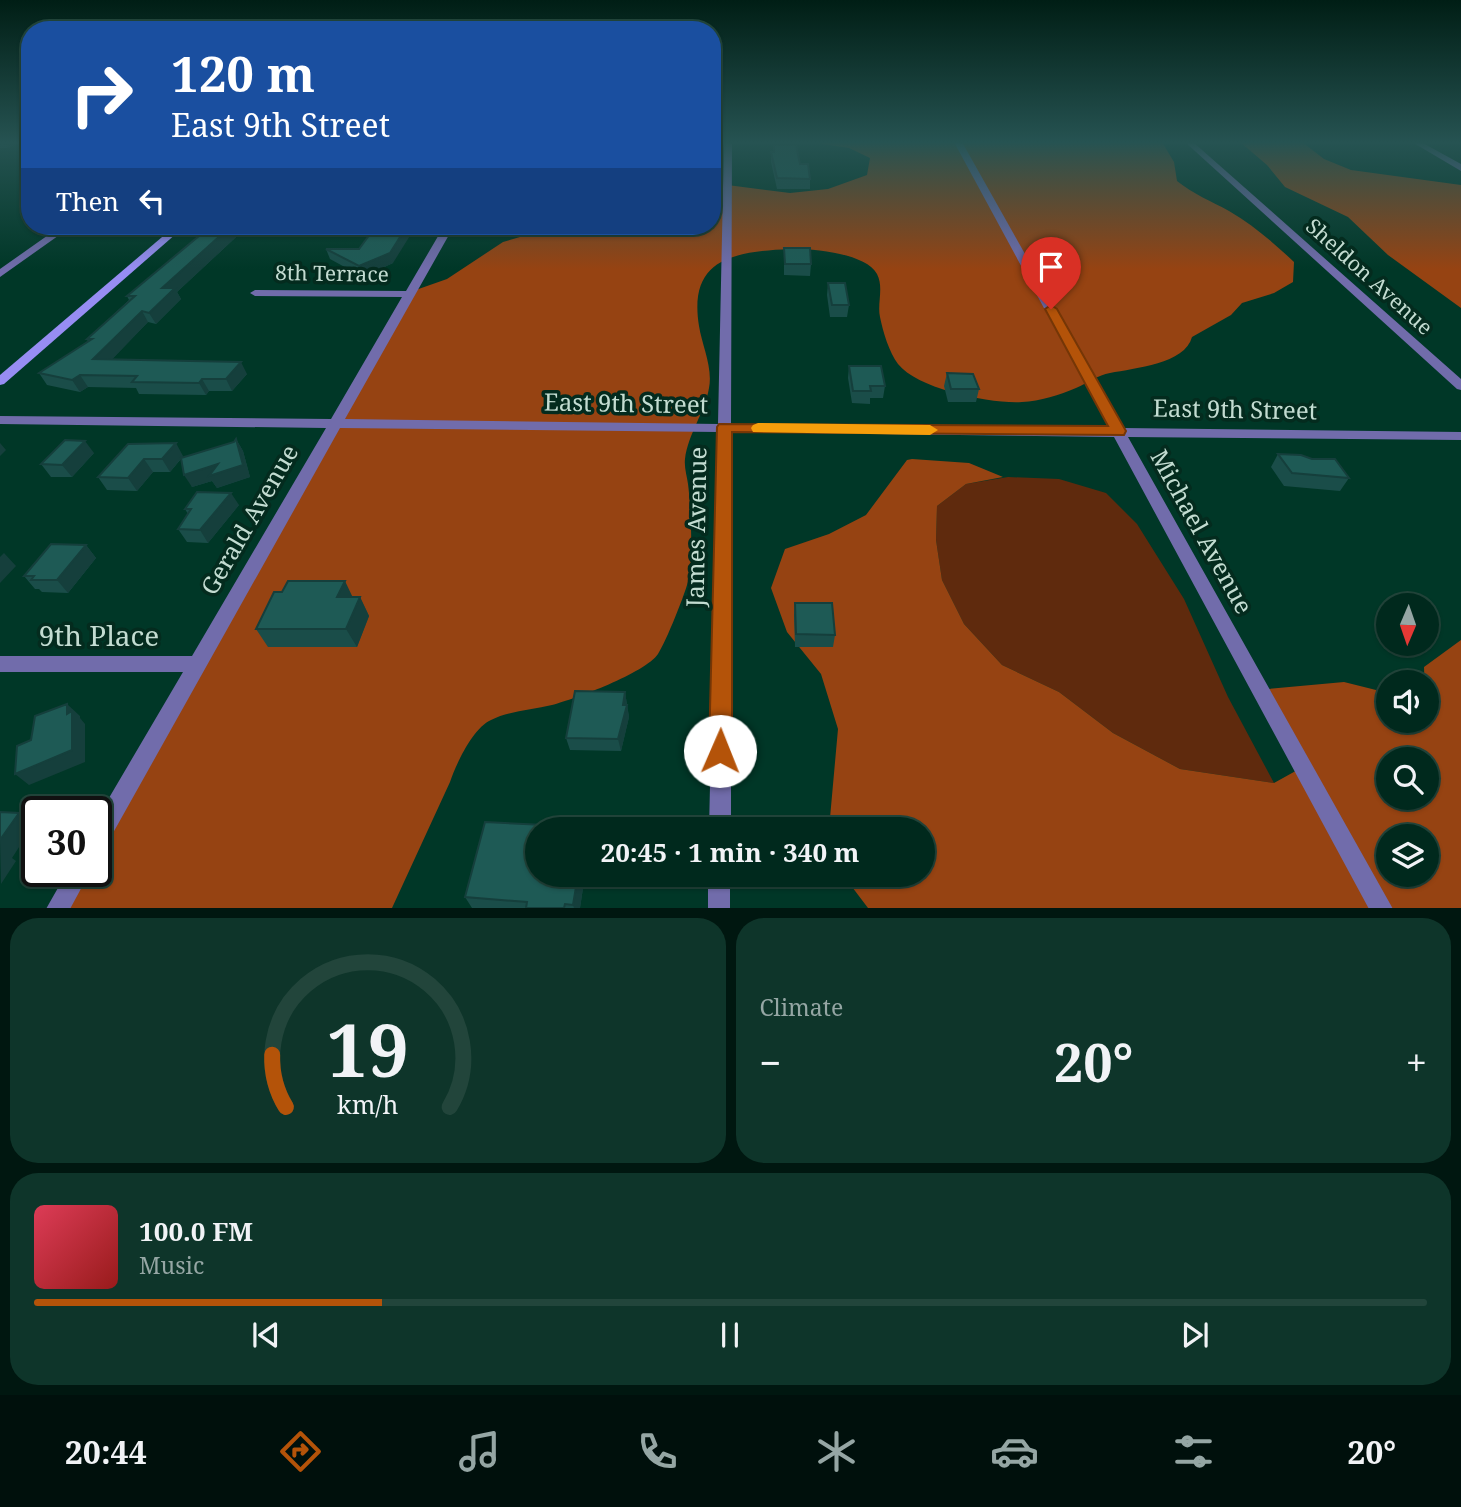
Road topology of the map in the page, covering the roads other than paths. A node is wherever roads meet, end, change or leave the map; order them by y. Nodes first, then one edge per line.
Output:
1 (727, 184) edge
2 (982, 184) edge
3 (1236, 184) edge
4 (54, 235) edge
5 (170, 235) edge
6 (444, 235) edge
7 (0, 274) edge
8 (255, 293) dead end
9 (410, 294) junction
10 (0, 381) edge
11 (1461, 386) edge
12 (0, 420) edge
13 (335, 423) junction
14 (724, 427) junction
15 (1119, 431) junction
16 (1461, 436) edge
17 (0, 664) edge
18 (198, 664) junction
19 (112, 813) edge
20 (720, 817) edge
21 (70, 887) edge
22 (719, 887) edge
23 (57, 908) edge
24 (719, 908) edge
25 (1381, 908) edge

1 - 14 street, James Avenue
2 - 15 street, Michael Avenue
3 - 11 street, Sheldon Avenue
4 - 7 street
5 - 10 main road
6 - 9 street, Gerald Avenue
8 - 9 street, 8th Terrace
9 - 13 street, Gerald Avenue
12 - 13 street, East 9th Street
13 - 14 street, East 9th Street
13 - 18 street, Gerald Avenue
14 - 15 street, East 9th Street
14 - 20 street, James Avenue
15 - 16 street, East 9th Street
15 - 25 street, Michael Avenue
17 - 18 street, 9th Place
18 - 19 street, Gerald Avenue
21 - 23 street
22 - 24 street

